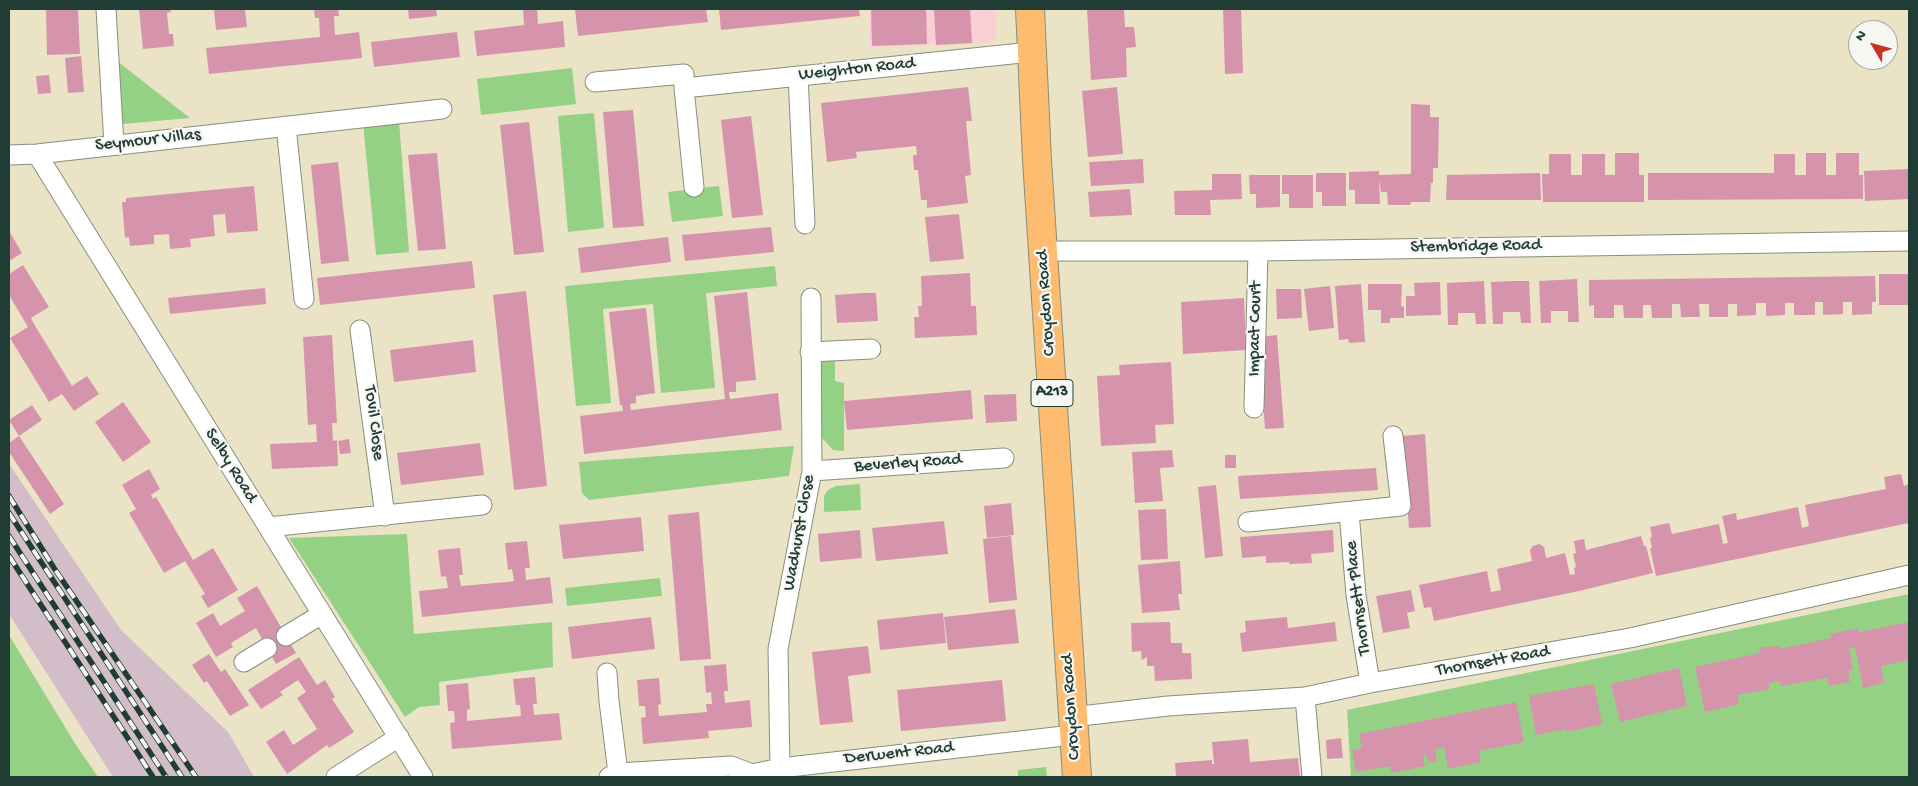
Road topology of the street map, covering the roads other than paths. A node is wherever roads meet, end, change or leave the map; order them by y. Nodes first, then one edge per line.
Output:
1 (106, 9) edge
2 (1030, 9) edge
3 (1031, 52) junction
4 (798, 76) junction
5 (595, 82) dead end
6 (684, 88) junction
7 (442, 109) dead end
8 (286, 126) junction
9 (114, 145) junction
10 (38, 154) junction
11 (9, 155) edge
12 (694, 187) dead end
13 (805, 224) dead end
14 (1909, 241) edge
15 (1043, 250) junction
16 (1258, 251) junction
17 (811, 298) dead end
18 (304, 299) dead end
19 (360, 330) dead end
20 (871, 349) dead end
21 (810, 352) junction
22 (1254, 408) dead end
23 (1393, 436) dead end
24 (1004, 458) dead end
25 (812, 470) junction
26 (482, 505) dead end
27 (1349, 512) junction
28 (385, 516) junction
29 (1248, 522) dead end
30 (268, 527) junction
31 (1909, 575) edge
32 (322, 614) junction
33 (286, 636) dead end
34 (267, 648) dead end
35 (244, 662) dead end
36 (607, 673) dead end
37 (1370, 683) junction
38 (1304, 697) junction
39 (1073, 726) junction
40 (399, 737) junction
41 (780, 768) junction
42 (613, 775) edge
43 (336, 777) edge
44 (424, 777) edge
45 (1077, 777) edge
46 (1312, 777) edge

1 - 9 street
2 - 3 main road, Croydon Road / A213
3 - 4 street, Weighton Road
3 - 15 main road, Croydon Road / A213
4 - 6 street, Weighton Road
4 - 13 street
5 - 6 street
6 - 12 street
7 - 8 street, Seymour Villas
8 - 9 street, Seymour Villas
8 - 18 street
9 - 10 street, Seymour Villas
10 - 11 street, Seymour Villas
10 - 30 street, Selby Road
14 - 16 street, Stembridge Road
15 - 16 street, Stembridge Road
15 - 39 main road, Croydon Road / A213
16 - 22 street, Impact Court
17 - 21 street, Wadhurst Close
19 - 28 street, Tovil Close
20 - 21 street
21 - 25 street, Wadhurst Close
23 - 27 street
24 - 25 street, Beverley Road
25 - 41 street, Wadhurst Close
26 - 28 street
27 - 29 street
27 - 37 street, Thornsett Place
28 - 30 street
30 - 32 street, Selby Road
31 - 37 street, Thornsett Road
32 - 33 street
32 - 40 street, Selby Road
34 - 35 street
36 - 42 street
37 - 38 street, Thornsett Road
38 - 39 street, Thornsett Road
38 - 46 street
39 - 41 street, Derwent Road
39 - 45 main road, Croydon Road / A213
40 - 43 street
40 - 44 street, Selby Road
41 - 42 street, Derwent Road

